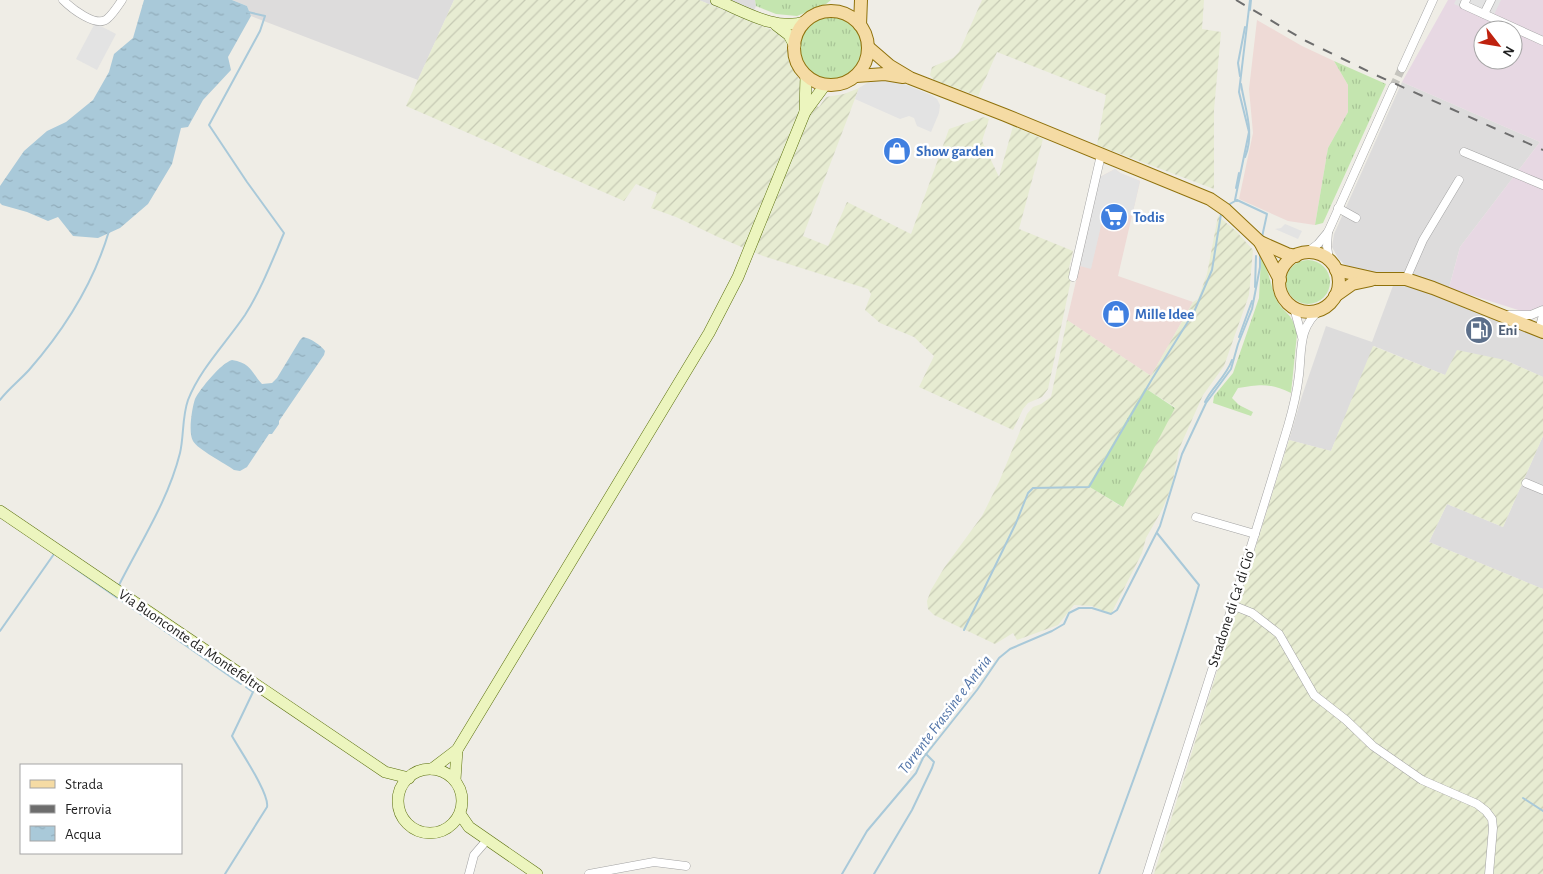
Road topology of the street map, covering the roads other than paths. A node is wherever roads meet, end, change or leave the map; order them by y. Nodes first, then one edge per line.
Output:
1 (63, 0) edge
2 (122, 0) edge
3 (716, 0) edge
4 (843, 0) edge
5 (861, 0) edge
6 (1433, 0) edge
7 (1466, 0) edge
8 (1491, 0) edge
9 (831, 11) junction
10 (1484, 14) junction
11 (805, 22) junction
12 (775, 24) junction
13 (860, 25) junction
14 (1543, 41) edge
15 (794, 46) junction
16 (868, 47) junction
17 (1402, 68) tunnel mouth
18 (806, 75) junction
19 (856, 76) junction
20 (910, 78) junction
21 (825, 85) junction
22 (1393, 87) tunnel mouth
23 (805, 112) junction
24 (1464, 152) dead end
25 (1100, 155) junction
26 (1459, 180) dead end
27 (1543, 185) edge
28 (1338, 208) junction
29 (1356, 218) dead end
30 (1328, 232) junction
31 (1260, 242) junction
32 (1301, 254) junction
33 (1333, 265) junction
34 (1073, 277) dead end
35 (1376, 279) junction
36 (1406, 279) junction
37 (1280, 280) junction
38 (1335, 296) junction
39 (1294, 308) junction
40 (1321, 310) junction
41 (1543, 310) edge
42 (1494, 312) junction
43 (1543, 315) edge
44 (1542, 330) edge
45 (1302, 339) junction
46 (1526, 483) dead end
47 (1543, 490) edge
48 (0, 511) edge
49 (1196, 517) dead end
50 (1255, 534) junction
51 (1232, 604) junction
52 (457, 750) junction
53 (432, 769) junction
54 (385, 772) junction
55 (409, 778) junction
56 (455, 780) junction
57 (399, 792) junction
58 (460, 814) junction
59 (452, 824) junction
60 (469, 827) junction
61 (487, 840) junction
62 (686, 866) dead end
63 (469, 874) edge
64 (537, 874) edge
65 (590, 874) edge
66 (1147, 874) edge
67 (1489, 874) edge

1 - 2 street
3 - 12 street
4 - 9 main road
5 - 13 main road
6 - 17 street
7 - 10 street
8 - 10 street
9 - 11 main road
9 - 13 main road
10 - 14 street
11 - 12 street
11 - 15 main road
12 - 15 street
13 - 16 main road
15 - 18 main road
16 - 19 main road
16 - 20 main road
18 - 21 main road
18 - 23 street
19 - 20 main road
19 - 21 main road
20 - 25 main road
21 - 23 street
22 - 28 street
23 - 52 street
24 - 27 street
25 - 31 main road
25 - 34 street
26 - 36 street
28 - 29 street
28 - 30 street
30 - 32 street
30 - 33 street
31 - 32 main road
31 - 37 main road
32 - 33 main road
32 - 37 main road
33 - 35 main road
33 - 38 main road
35 - 36 main road
35 - 38 main road
36 - 42 main road
37 - 39 main road
38 - 40 main road
39 - 40 main road
39 - 45 street
40 - 45 street
41 - 42 street
42 - 44 main road
43 - 44 street
45 - 50 street, Stradone di Ca' di Cio'
46 - 47 street
48 - 54 street, Via Buonconte da Montefeltro
49 - 50 street
50 - 51 street, Stradone di Ca' di Cio'
51 - 66 street, Stradone di Ca' di Cio'
51 - 67 street
52 - 53 street
52 - 56 street
53 - 55 street
53 - 56 street
54 - 55 street
54 - 57 street
55 - 57 street
56 - 58 street
57 - 59 street
58 - 59 street
58 - 60 street
59 - 60 street
60 - 61 street
61 - 63 street
61 - 64 street
62 - 65 street

